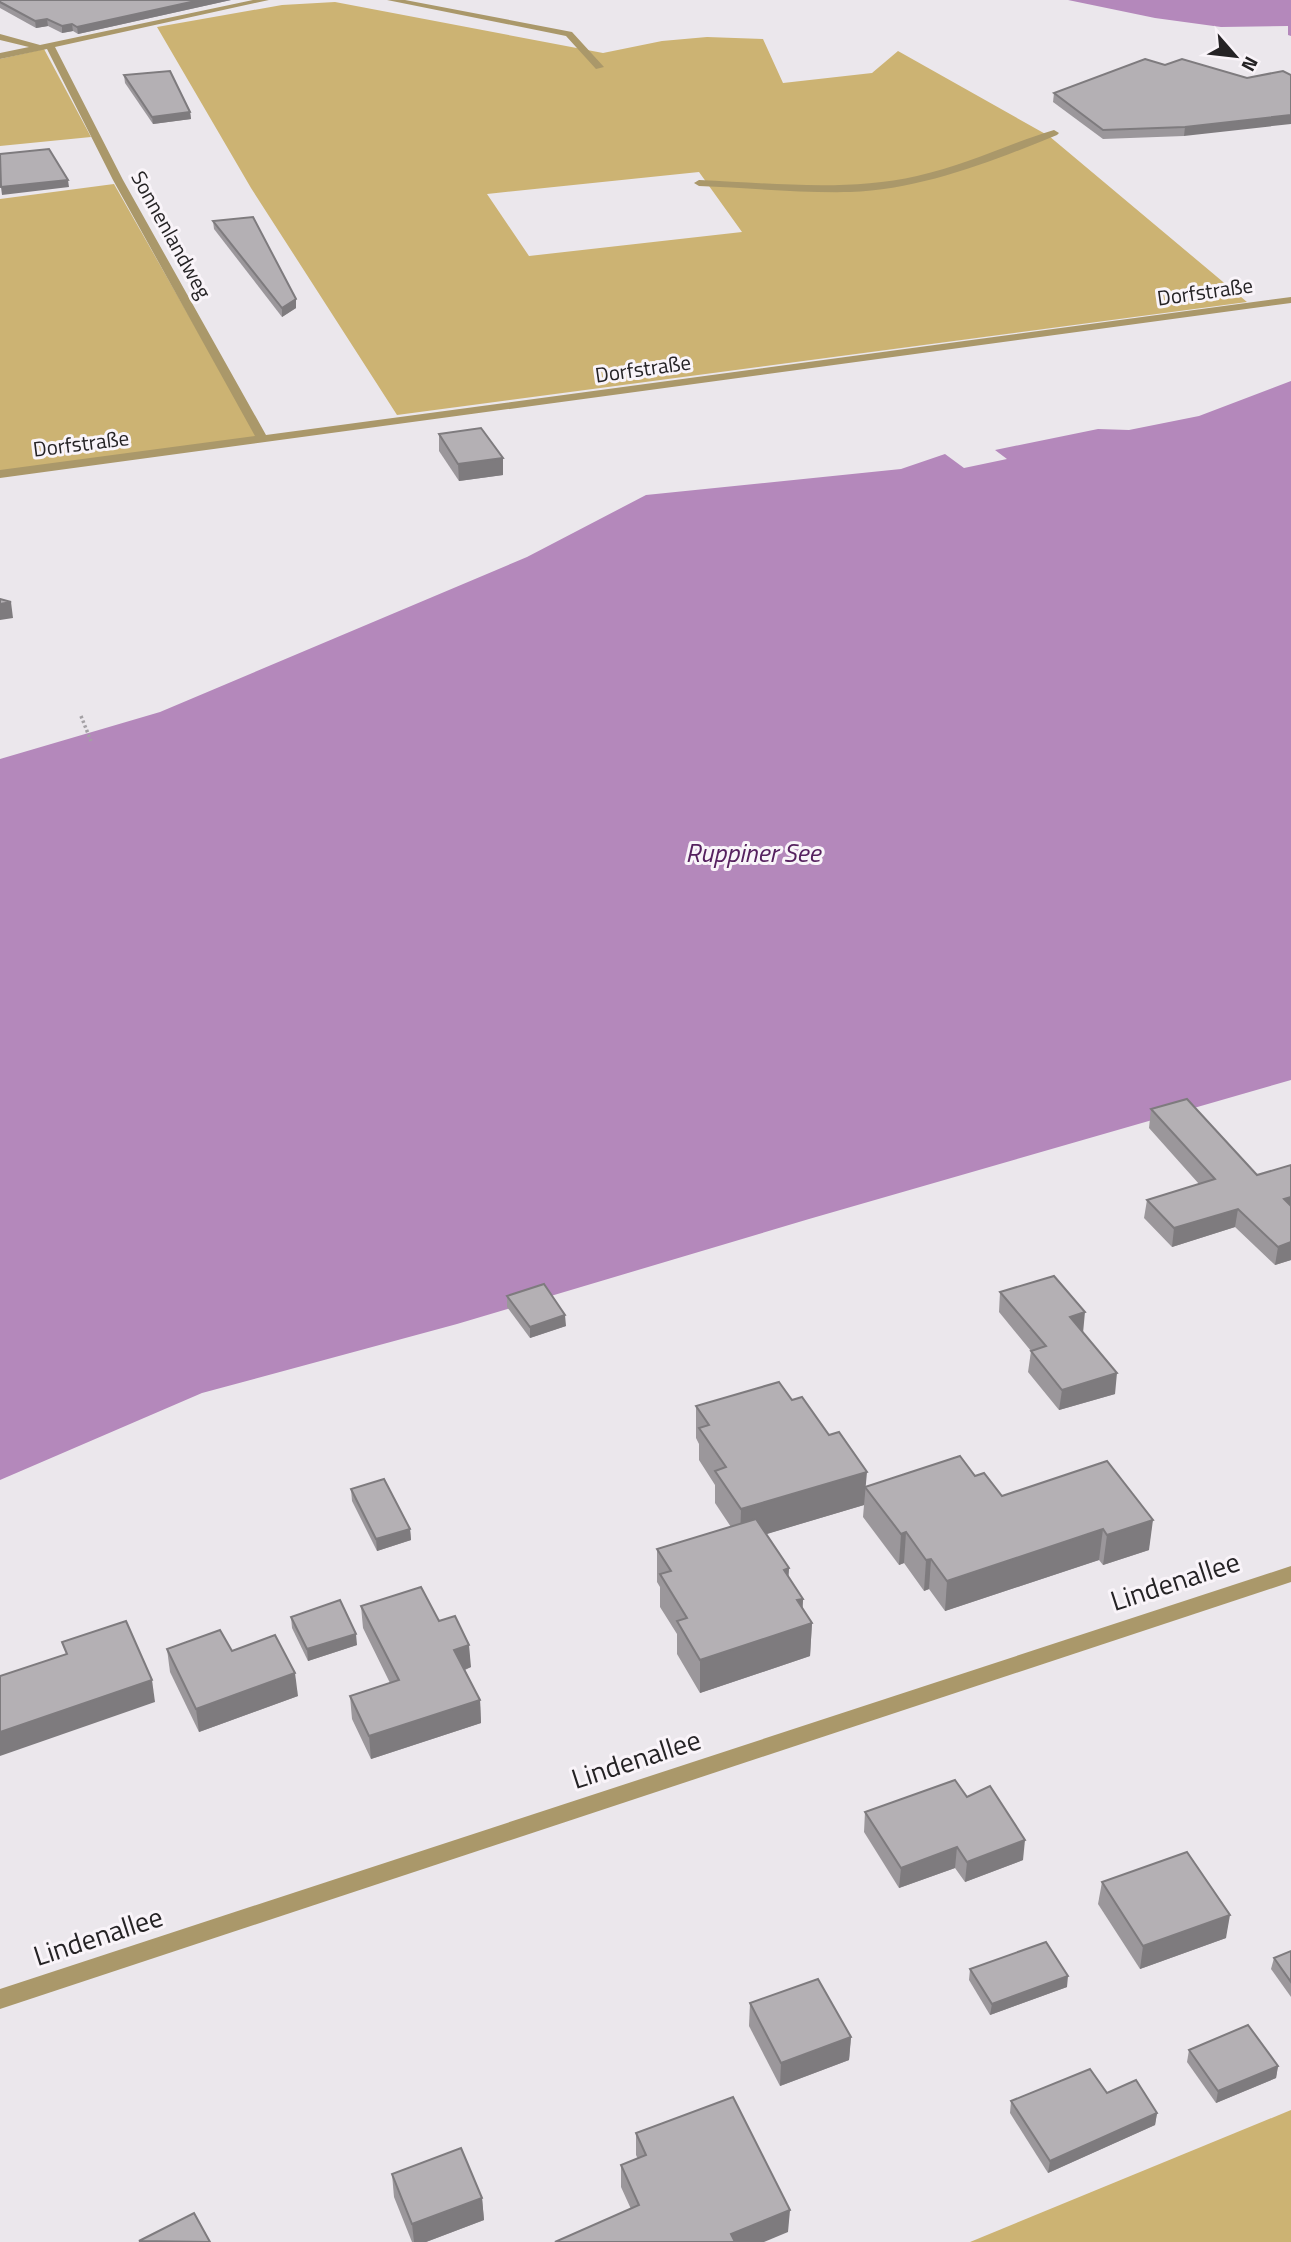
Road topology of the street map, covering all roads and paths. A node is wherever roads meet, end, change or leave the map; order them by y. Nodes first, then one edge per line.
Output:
1 (265, 0) edge
2 (391, 0) edge
3 (0, 37) edge
4 (46, 47) junction
5 (0, 56) edge
6 (599, 67) dead end
7 (1054, 133) dead end
8 (699, 183) dead end
9 (1291, 300) edge
10 (263, 440) junction
11 (0, 474) edge
12 (81, 716) dead end
13 (91, 741) dead end
14 (1291, 1574) edge
15 (0, 1999) edge

1 - 4 street
2 - 6 street
3 - 4 street
4 - 5 street
4 - 10 street, Sonnenlandweg
7 - 8 street
9 - 10 street, Dorfstraße
10 - 11 street, Dorfstraße
12 - 13 path
14 - 15 street, Lindenallee

